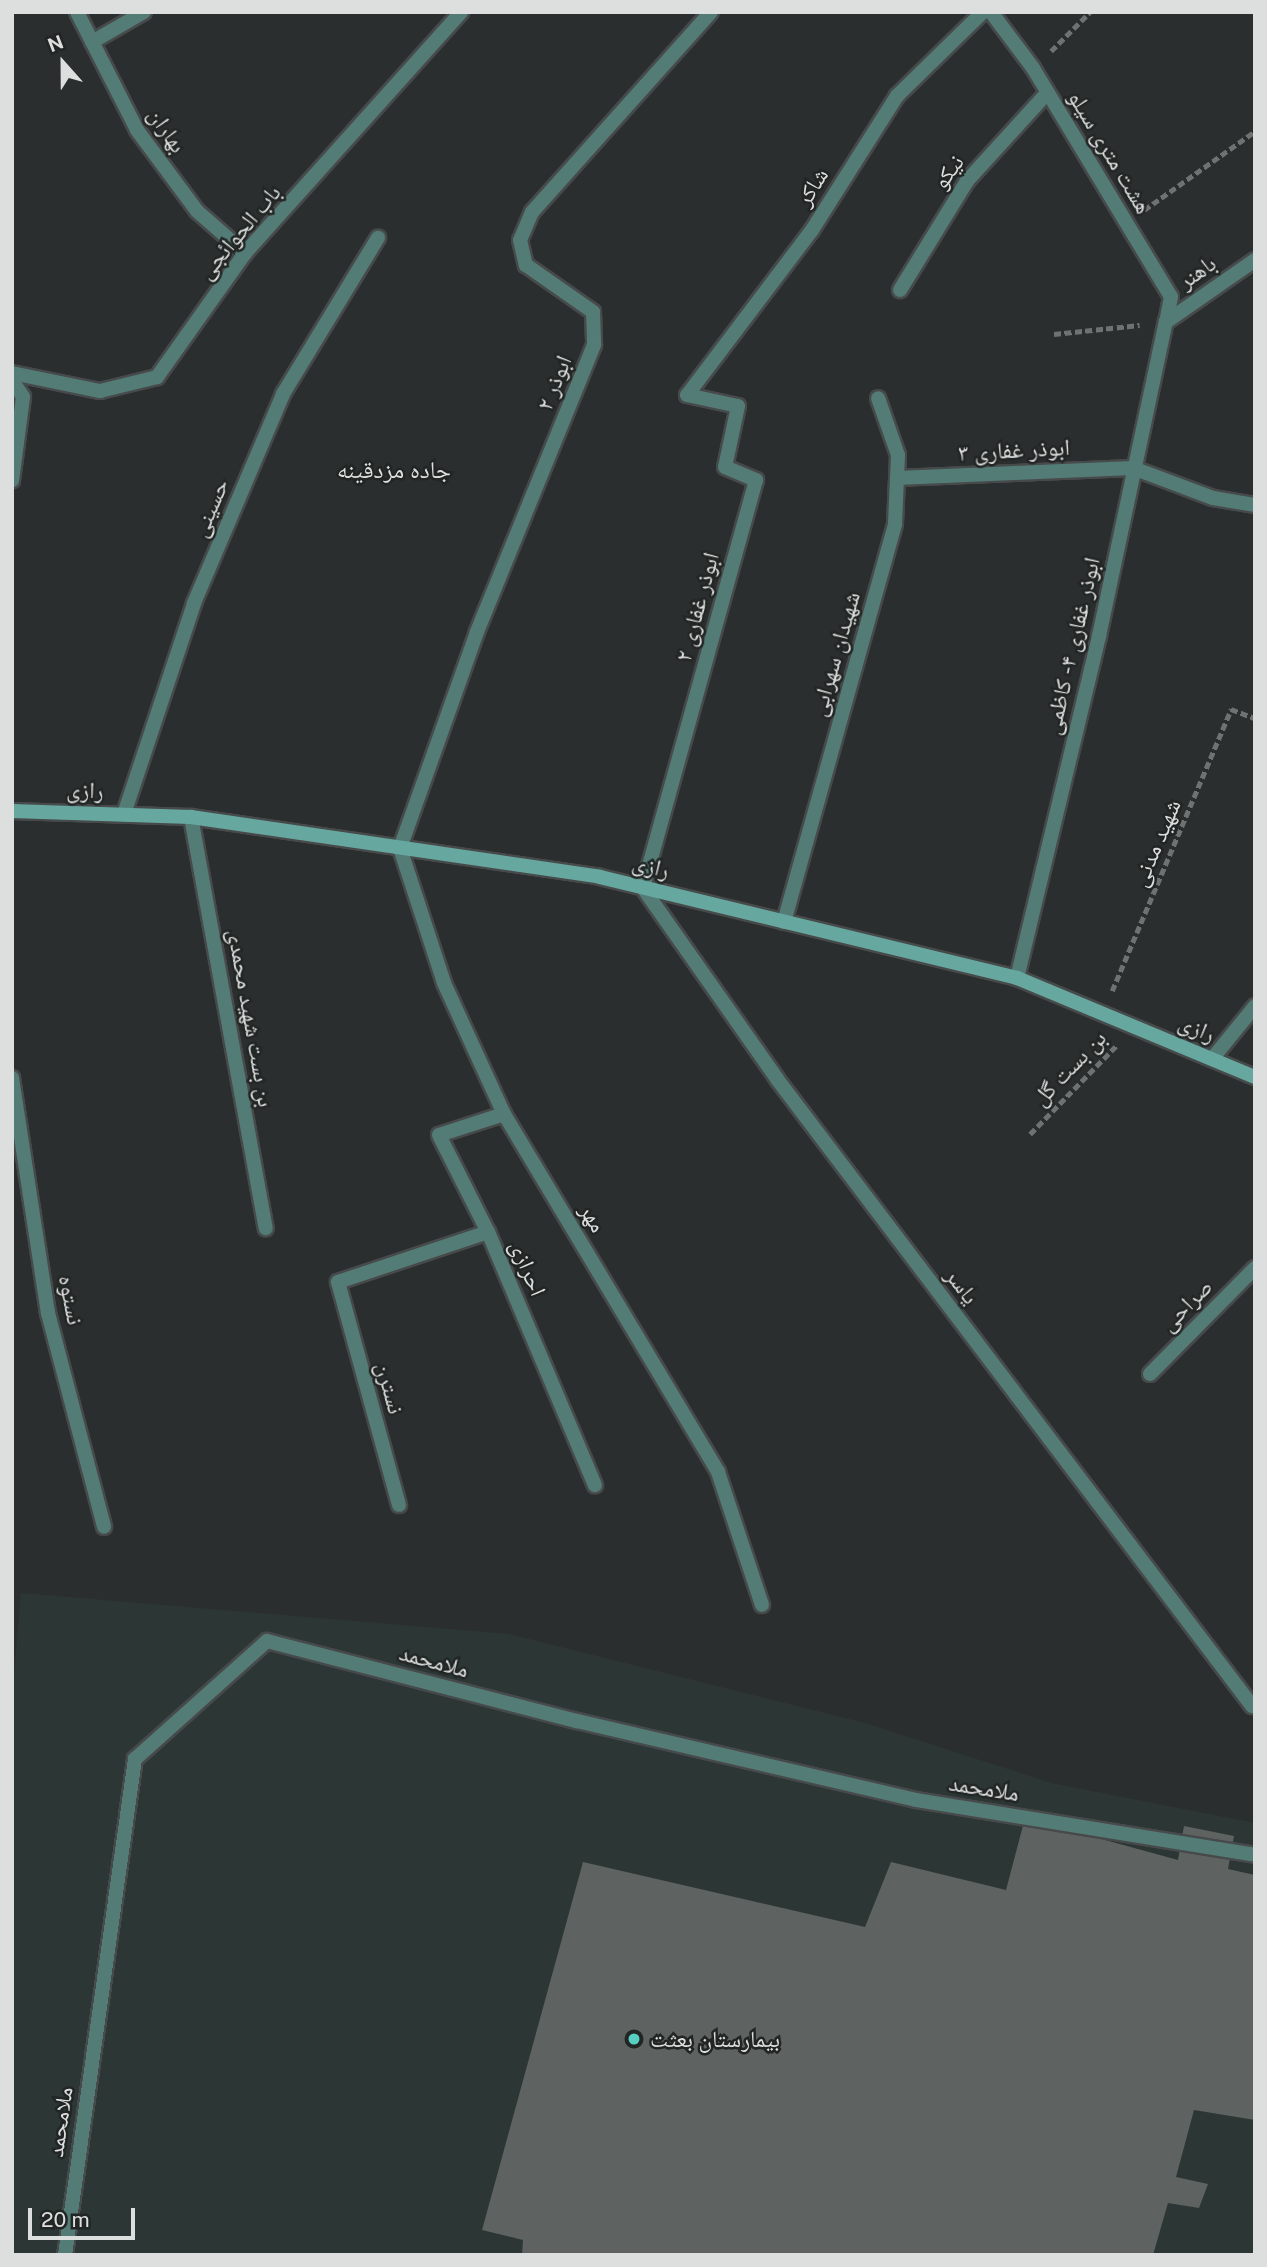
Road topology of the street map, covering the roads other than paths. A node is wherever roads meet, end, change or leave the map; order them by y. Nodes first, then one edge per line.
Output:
1 (77, 12) edge
2 (144, 12) edge
3 (461, 12) edge
4 (711, 12) edge
5 (983, 12) edge
6 (991, 12) edge
7 (92, 42) junction
8 (1047, 93) junction
9 (377, 238) dead end
10 (245, 253) junction
11 (1255, 260) edge
12 (900, 290) dead end
13 (1166, 322) junction
14 (12, 373) edge
15 (12, 380) edge
16 (687, 395) joint
17 (878, 398) dead end
18 (1133, 468) junction
19 (897, 478) junction
20 (12, 480) edge
21 (1255, 505) edge
22 (12, 811) edge
23 (124, 814) junction
24 (191, 817) junction
25 (400, 848) junction
26 (643, 888) junction
27 (784, 922) junction
28 (1017, 978) junction
29 (1255, 1006) edge
30 (1212, 1059) junction
31 (1255, 1077) edge
32 (12, 1079) edge
33 (504, 1114) junction
34 (266, 1228) dead end
35 (488, 1232) junction
36 (1255, 1268) edge
37 (1150, 1374) dead end
38 (595, 1485) dead end
39 (399, 1505) dead end
40 (104, 1527) dead end
41 (762, 1605) dead end
42 (1252, 1706) dead end
43 (1255, 1855) edge
44 (65, 2255) edge

1 - 7 street, بهاران
2 - 7 street
3 - 10 street, باب الحوائجی
4 - 25 street, ابوذر ۲
5 - 16 street, شاکر
6 - 8 street, هشت متری سیلو
7 - 10 street, بهاران
8 - 12 street, نیکو
8 - 13 street, هشت متری سیلو
9 - 23 street, حسینی
10 - 14 street, باب الحوائجی
11 - 13 street, باهنر
13 - 18 street, ابوذر غفاری ۴ - کاظمی
15 - 20 street
16 - 26 street, ابوذر غفاری ۲
17 - 19 street, شهیدان سهرابی
18 - 19 street, ابوذر غفاری ۳
18 - 21 street
18 - 28 street, ابوذر غفاری ۴ - کاظمی
19 - 27 street, شهیدان سهرابی
22 - 23 main road, رازی
23 - 24 main road, رازی
24 - 25 main road, رازی
24 - 34 street, بن بست شهید محمدی
25 - 26 main road, رازی
25 - 33 street, مهر
26 - 27 main road, رازی
26 - 42 street, یاسر
27 - 28 main road, رازی
28 - 30 main road, رازی
29 - 30 street
30 - 31 main road, رازی
32 - 40 street, نستوه
33 - 35 street, احرازی
33 - 41 street, مهر
35 - 38 street, احرازی
35 - 39 street, نسترن
36 - 37 street, صراحی
43 - 44 street, ملامحمد

